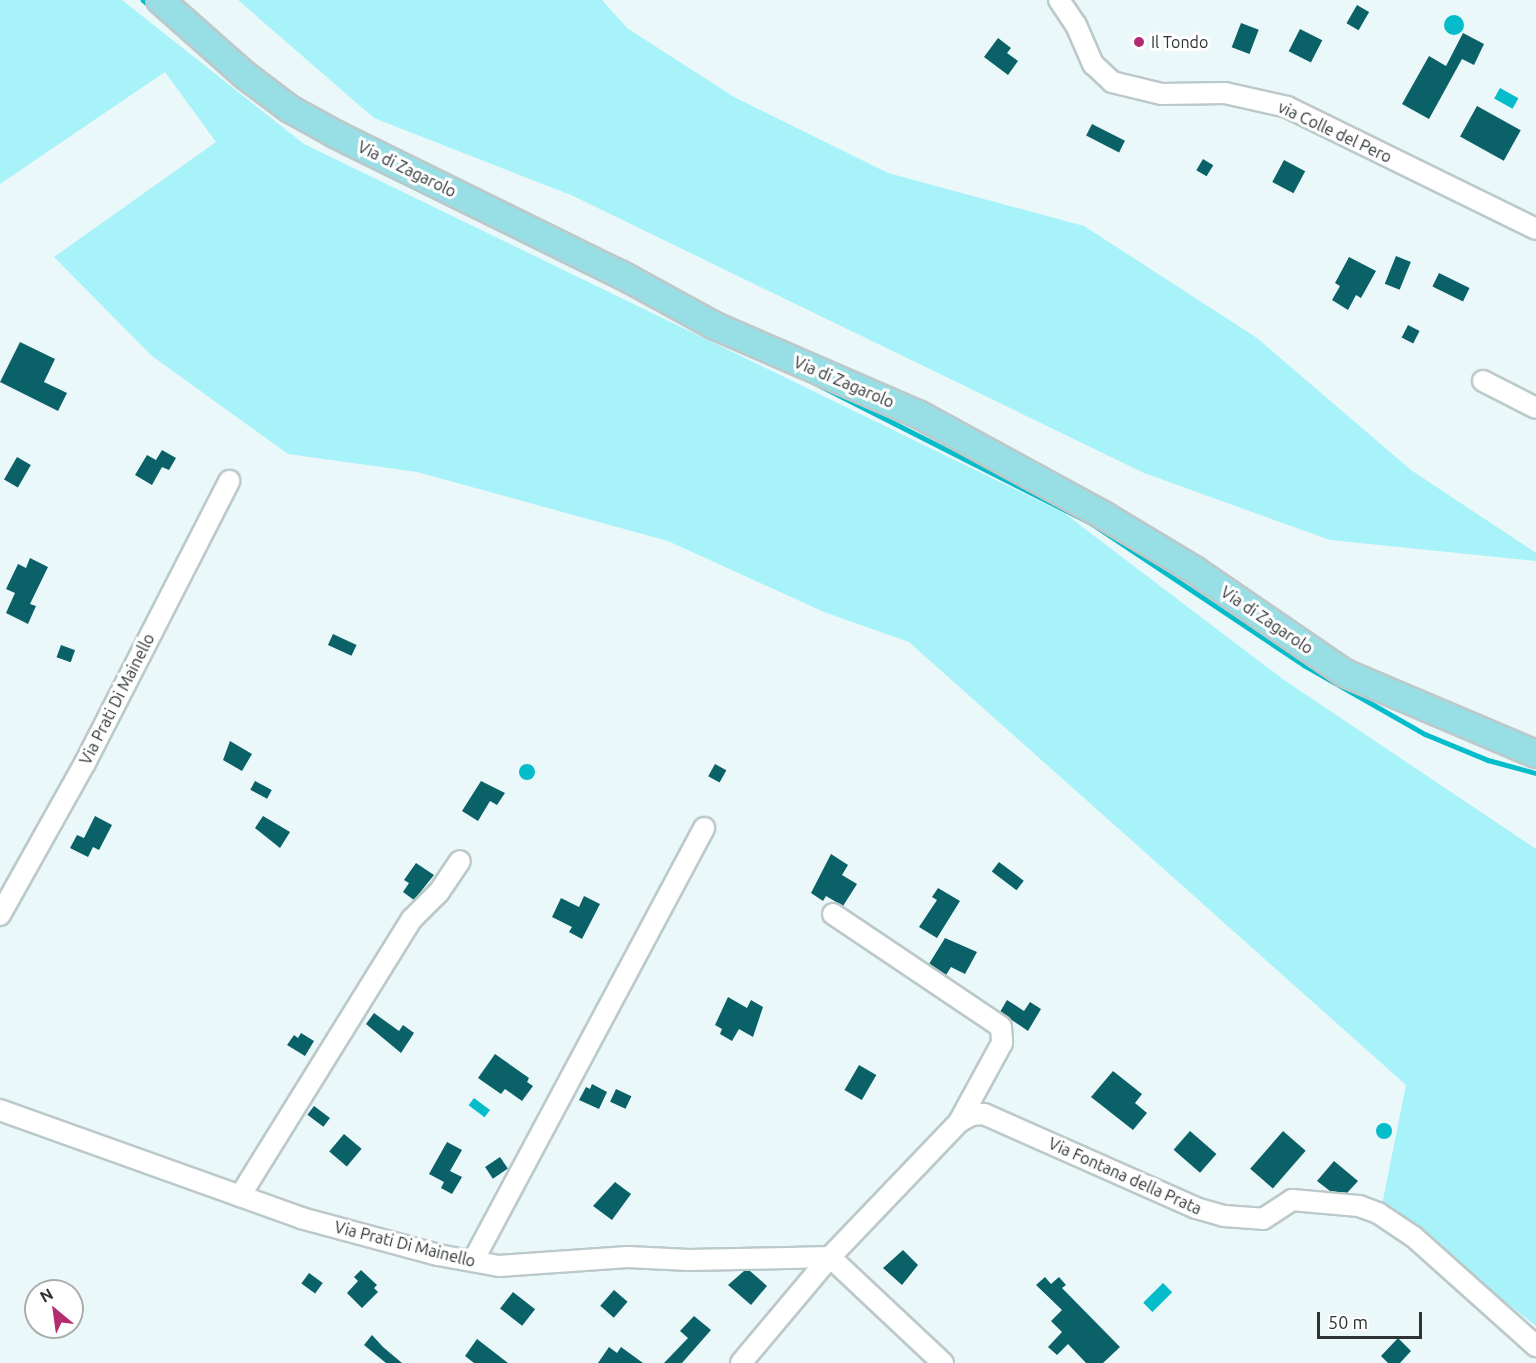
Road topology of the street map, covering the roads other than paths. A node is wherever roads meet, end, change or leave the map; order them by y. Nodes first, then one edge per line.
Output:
1 (159, 0) edge
2 (1059, 0) edge
3 (1536, 229) edge
4 (1483, 381) dead end
5 (1536, 408) edge
6 (229, 481) dead end
7 (1536, 754) edge
8 (704, 828) dead end
9 (460, 861) dead end
10 (833, 914) dead end
11 (0, 915) edge
12 (0, 1110) edge
13 (959, 1122) junction
14 (240, 1196) junction
15 (830, 1257) junction
16 (473, 1261) junction
17 (1536, 1346) edge
18 (741, 1363) edge
19 (943, 1363) edge

1 - 7 main road, Via di Zagarolo
2 - 3 street, via Colle del Pero
4 - 5 street
6 - 11 street, Via Prati Di Mainello
8 - 16 street
9 - 14 street
10 - 13 street
12 - 14 street, Via Prati Di Mainello
13 - 15 street
13 - 17 street, Via Fontana della Prata
14 - 16 street, Via Prati Di Mainello
15 - 16 street, Via Prati Di Mainello
15 - 18 street
15 - 19 street

